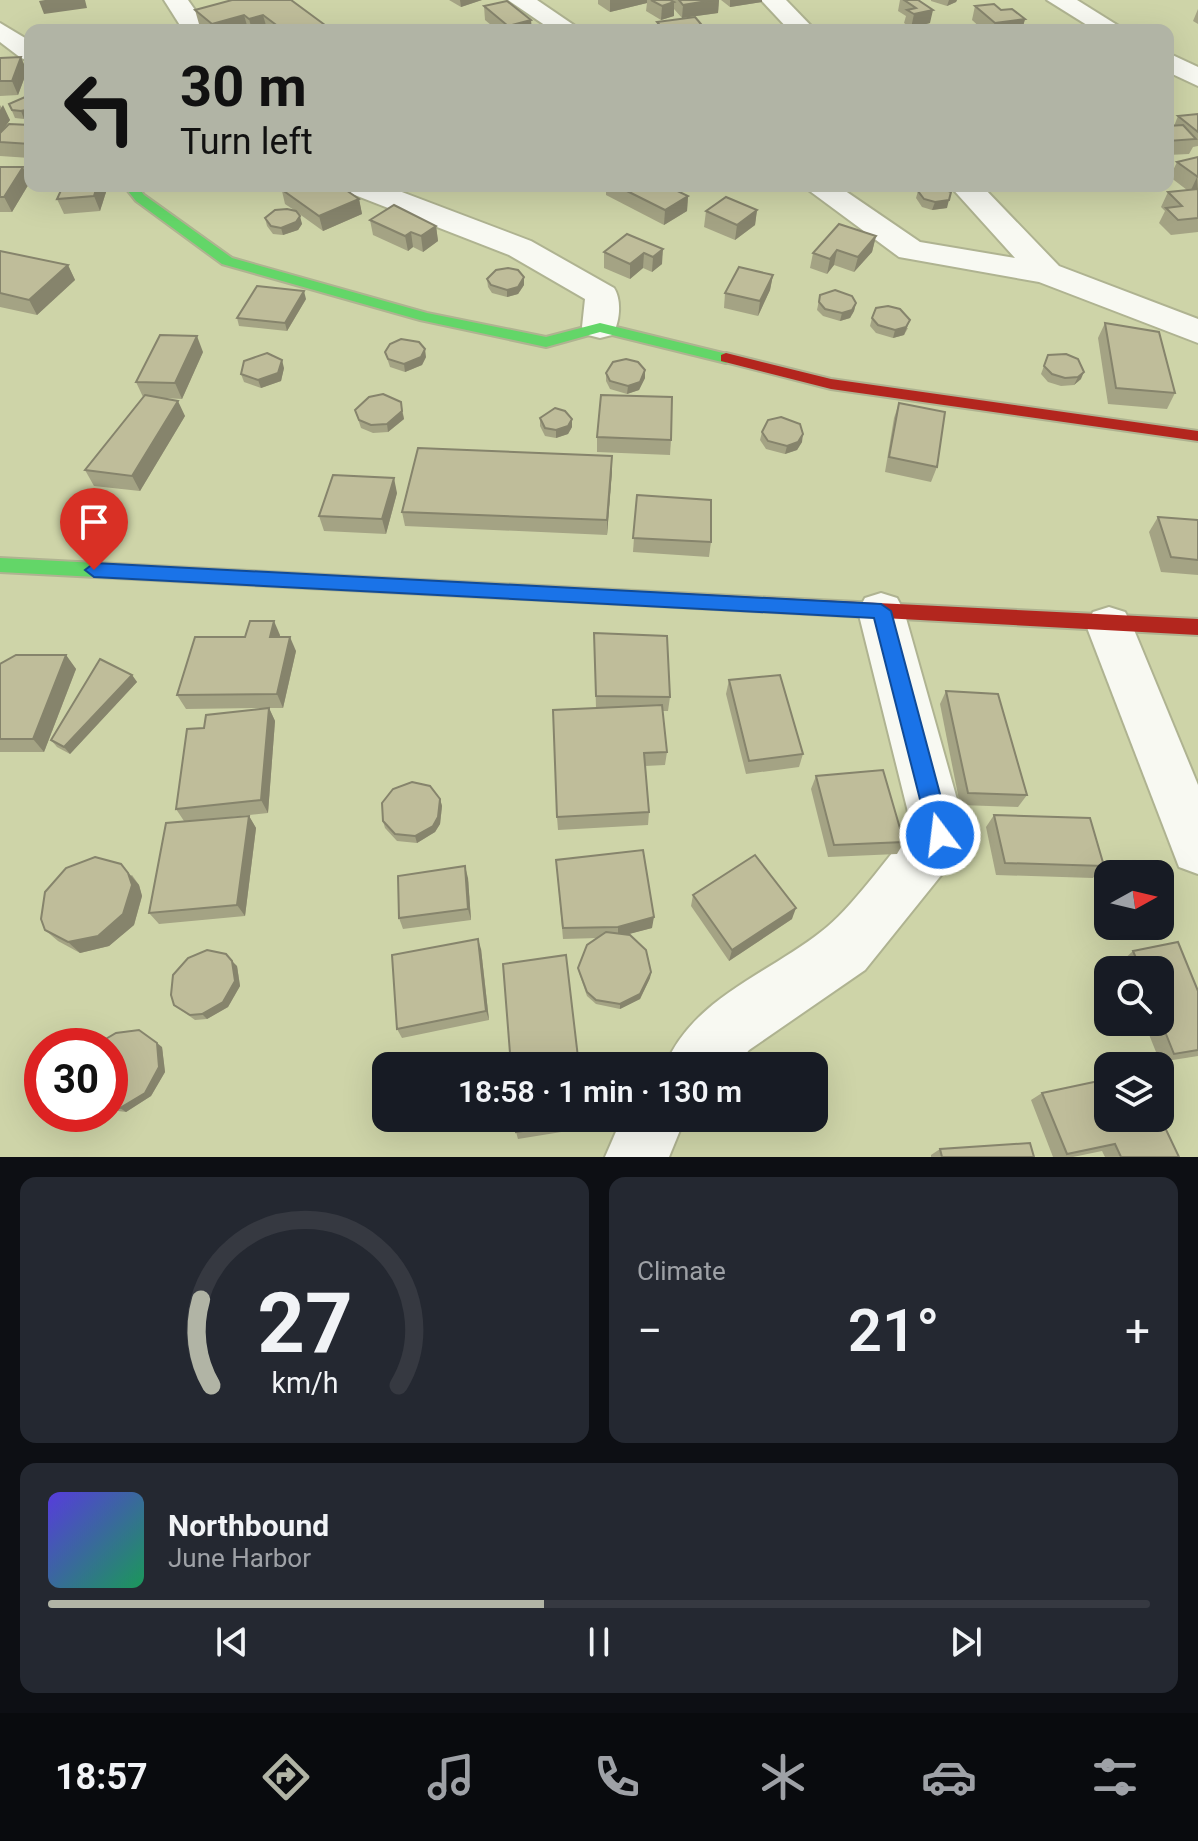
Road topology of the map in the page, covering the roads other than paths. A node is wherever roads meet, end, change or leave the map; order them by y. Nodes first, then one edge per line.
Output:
1 (176, 0) edge
2 (520, 0) edge
3 (773, 0) edge
4 (1059, 0) edge
5 (191, 24) edge
6 (559, 24) edge
7 (797, 24) edge
8 (1102, 24) edge
9 (0, 30) edge
10 (24, 48) edge
11 (1174, 64) edge
12 (1198, 78) edge
13 (135, 192) edge
14 (372, 192) edge
15 (438, 192) edge
16 (827, 192) edge
17 (971, 192) edge
18 (420, 213) junction
19 (1047, 273) junction
20 (600, 327) junction
21 (1198, 332) edge
22 (1198, 436) edge
23 (0, 565) edge
24 (881, 611) junction
25 (1109, 625) junction
26 (1198, 627) edge
27 (1198, 849) edge
28 (708, 1052) edge
29 (648, 1132) edge
30 (637, 1157) edge

1 - 5 street
2 - 6 street
3 - 7 street
4 - 8 street
9 - 10 street
11 - 12 street
13 - 20 street
14 - 18 street
15 - 18 street
16 - 19 street
17 - 19 street
18 - 20 street
19 - 21 street
20 - 22 street
23 - 24 street
24 - 25 street
24 - 28 street
25 - 26 street
25 - 27 street
29 - 30 street

